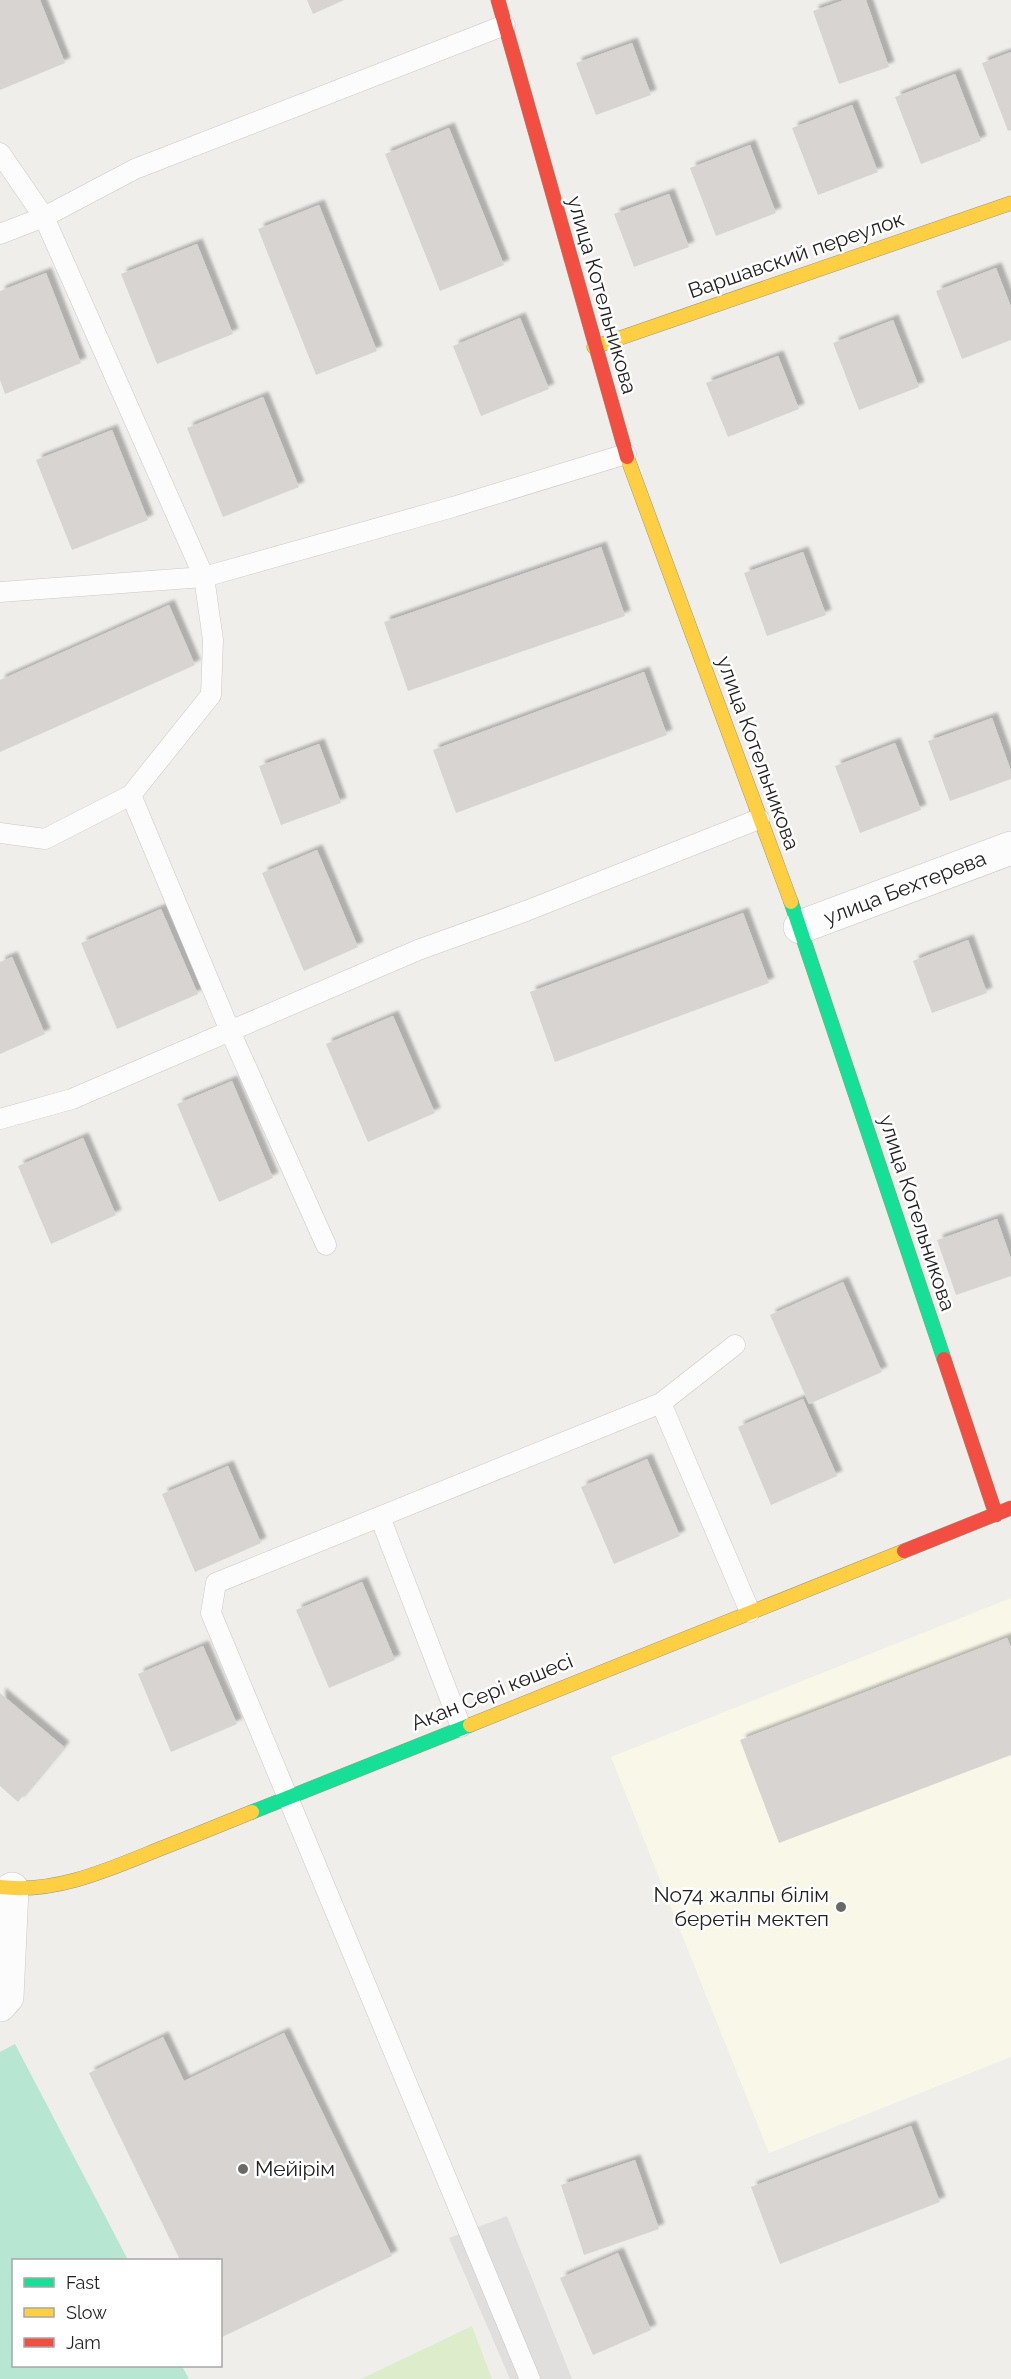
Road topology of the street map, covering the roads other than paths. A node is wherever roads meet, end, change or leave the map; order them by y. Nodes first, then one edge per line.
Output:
1 (498, 0) edge
2 (505, 25) junction
3 (0, 153) edge
4 (1011, 202) edge
5 (44, 217) junction
6 (0, 234) edge
7 (594, 347) junction
8 (626, 454) junction
9 (204, 577) junction
10 (0, 592) edge
11 (131, 795) junction
12 (759, 819) junction
13 (0, 833) edge
14 (1011, 848) edge
15 (800, 927) junction
16 (230, 1031) junction
17 (0, 1119) edge
18 (326, 1245) dead end
19 (735, 1345) dead end
20 (661, 1403) junction
21 (1011, 1509) edge
22 (996, 1515) junction
23 (380, 1517) junction
24 (750, 1612) junction
25 (461, 1727) junction
26 (287, 1797) junction
27 (6, 1888) edge
28 (0, 2005) edge
29 (530, 2379) edge

1 - 2 street, улица Котельникова
2 - 5 lane
2 - 7 street, улица Котельникова
3 - 5 lane
4 - 7 street, Варшавский переулок
5 - 6 lane
5 - 9 lane
7 - 8 street, улица Котельникова
8 - 9 lane
8 - 12 street, улица Котельникова
9 - 10 lane
9 - 11 lane
11 - 13 lane
11 - 16 lane
12 - 15 street, улица Котельникова
12 - 16 lane
14 - 15 street, улица Бехтерева
15 - 22 street, улица Котельникова
16 - 17 lane
16 - 18 lane
19 - 20 lane
20 - 23 lane
20 - 24 lane
21 - 22 street, Ақан Сері көшесі
22 - 24 street, Ақан Сері көшесі
23 - 25 lane
23 - 26 lane
24 - 25 street, Ақан Сері көшесі
25 - 26 street, Ақан Сері көшесі
26 - 27 street, Ақан Сері көшесі
26 - 29 lane
27 - 28 street

